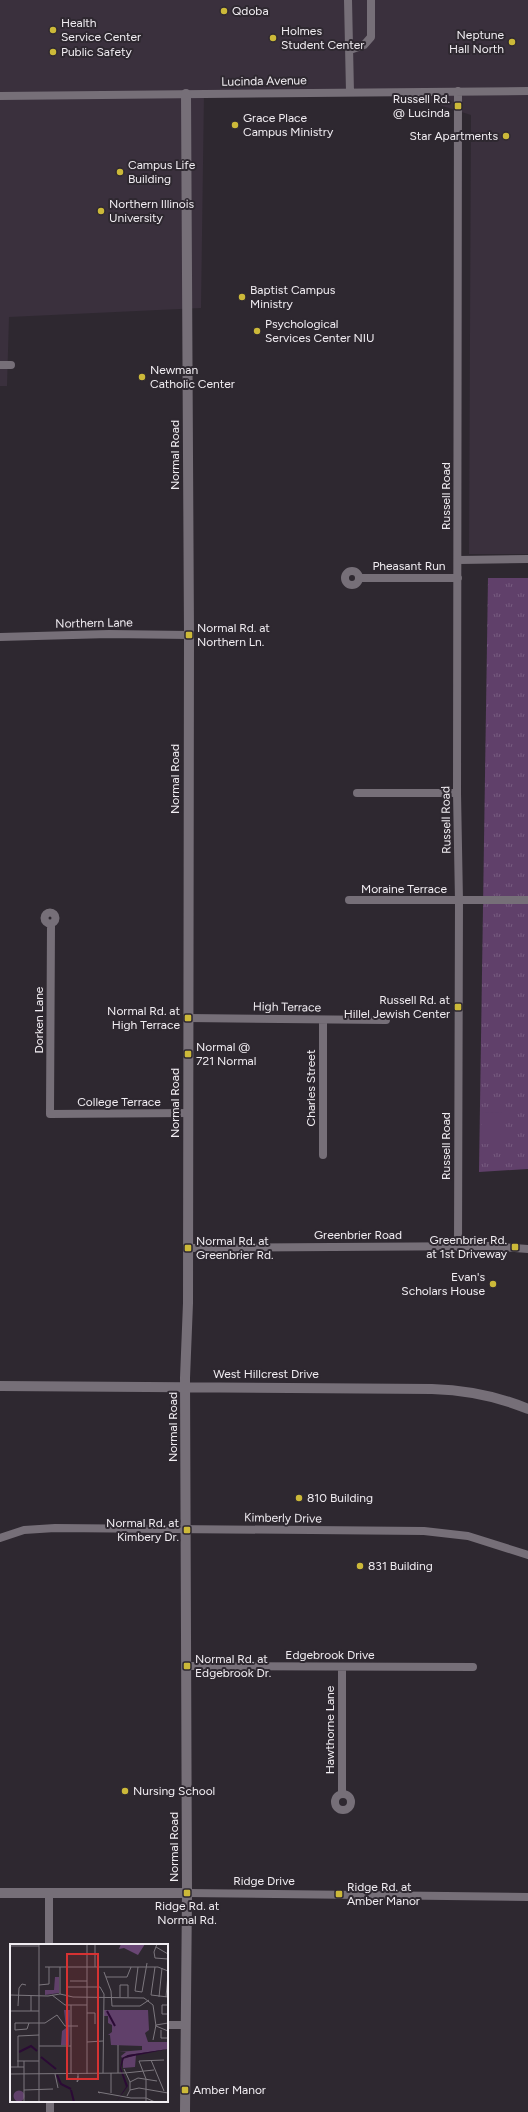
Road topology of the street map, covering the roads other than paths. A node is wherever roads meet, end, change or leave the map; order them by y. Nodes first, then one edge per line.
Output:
1 (348, 0) edge
2 (371, 0) edge
3 (350, 50) junction
4 (458, 91) junction
5 (528, 91) edge
6 (350, 92) junction
7 (186, 94) junction
8 (0, 96) edge
9 (0, 365) edge
10 (11, 365) dead end
11 (528, 559) edge
12 (459, 560) junction
13 (360, 578) dead end
14 (458, 578) junction
15 (189, 635) junction
16 (0, 637) edge
17 (357, 793) dead end
18 (457, 793) junction
19 (349, 900) dead end
20 (528, 900) edge
21 (459, 901) junction
22 (51, 925) dead end
23 (188, 1018) junction
24 (323, 1020) junction
25 (386, 1020) dead end
26 (50, 1114) joint
27 (188, 1114) junction
28 (323, 1155) dead end
29 (458, 1247) junction
30 (188, 1248) junction
31 (528, 1248) edge
32 (0, 1386) edge
33 (185, 1387) junction
34 (528, 1409) edge
35 (187, 1530) junction
36 (0, 1538) edge
37 (528, 1555) edge
38 (186, 1666) junction
39 (342, 1667) junction
40 (473, 1667) dead end
41 (342, 1794) dead end
42 (49, 1892) junction
43 (0, 1893) edge
44 (187, 1894) junction
45 (528, 1897) edge
46 (49, 1944) edge
47 (168, 2025) edge
48 (185, 2025) junction
49 (185, 2112) edge

1 - 3 street
2 - 3 street
3 - 6 street
4 - 5 street, Lucinda Avenue
4 - 6 street, Lucinda Avenue
4 - 12 street, Russell Road
6 - 7 street, Lucinda Avenue
7 - 8 street, Lucinda Avenue
7 - 15 street, Normal Road
9 - 10 street
11 - 12 street
12 - 14 street, Russell Road
13 - 14 street, Pheasant Run
14 - 18 street, Russell Road
15 - 16 street, Northern Lane
15 - 23 street, Normal Road
17 - 18 street
18 - 21 street, Russell Road
19 - 21 street, Moraine Terrace
20 - 21 street
21 - 29 street, Russell Road
22 - 26 street, Dorken Lane
23 - 24 street, High Terrace
23 - 27 street, Normal Road
24 - 25 street, High Terrace
24 - 28 street, Charles Street
26 - 27 street, College Terrace
27 - 30 street, Normal Road
29 - 30 street, Greenbrier Road
29 - 31 street, Greenbrier Road
30 - 33 street, Normal Road
32 - 33 street, West Hillcrest Drive
33 - 34 street, West Hillcrest Drive
33 - 35 street, Normal Road
35 - 36 street, Kimberly Drive
35 - 37 street, Kimberly Drive
35 - 38 street, Normal Road
38 - 39 street, Edgebrook Drive
38 - 44 street, Normal Road
39 - 40 street, Edgebrook Drive
39 - 41 street, Hawthorne Lane
42 - 43 street, Ridge Drive
42 - 44 street, Ridge Drive
42 - 46 street
44 - 45 street, Ridge Drive
44 - 48 street, Normal Road
47 - 48 street
48 - 49 street, Normal Road

